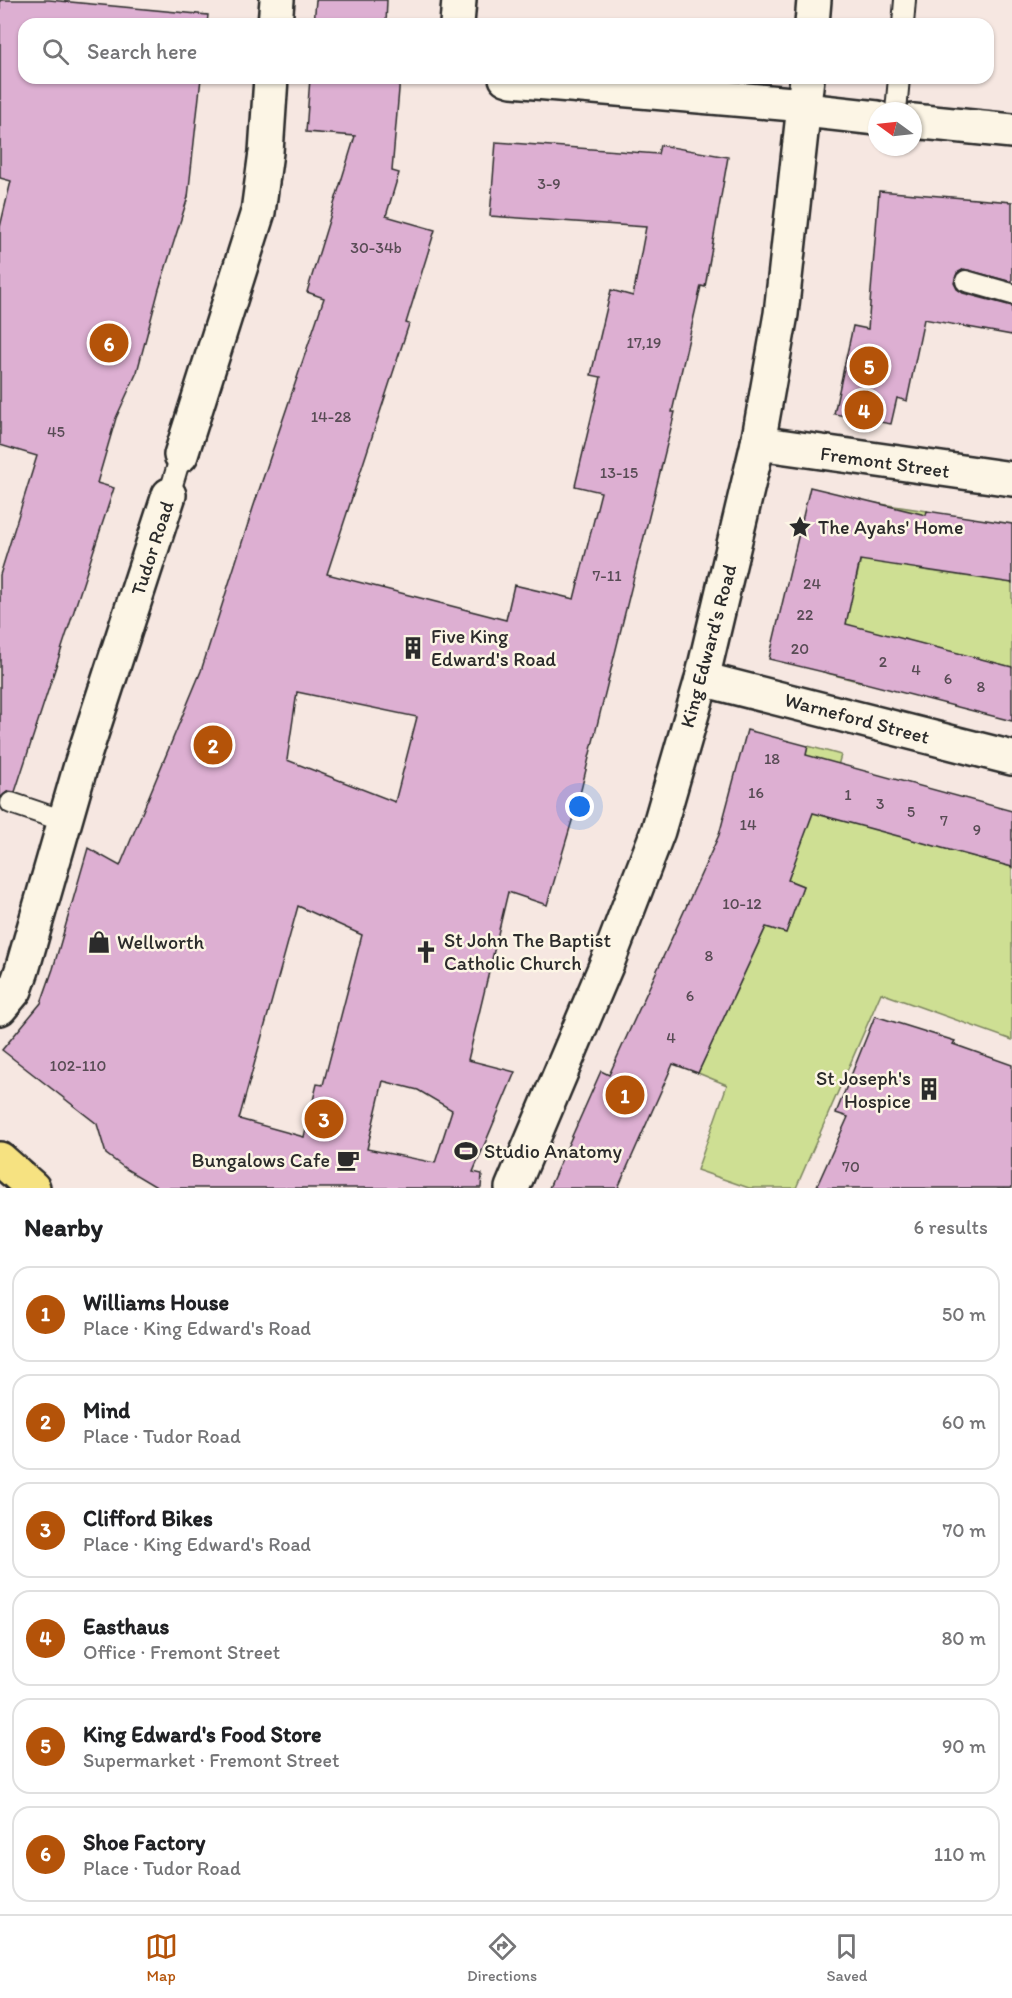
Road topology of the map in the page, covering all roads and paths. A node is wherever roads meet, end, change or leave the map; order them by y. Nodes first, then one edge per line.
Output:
1 (277, 0) edge
2 (459, 0) edge
3 (814, 0) edge
4 (905, 0) edge
5 (276, 18) edge
6 (458, 18) edge
7 (812, 18) edge
8 (904, 18) edge
9 (271, 84) edge
10 (567, 84) edge
11 (898, 84) edge
12 (806, 98) edge
13 (897, 102) edge
14 (868, 115) edge
15 (922, 122) edge
16 (1012, 131) edge
17 (966, 281) dead end
18 (1012, 294) edge
19 (758, 443) junction
20 (181, 455) joint
21 (1012, 479) edge
22 (169, 495) joint
23 (702, 679) junction
24 (1012, 758) edge
25 (11, 803) dead end
26 (64, 821) junction
27 (0, 1008) edge
28 (0, 1159) edge
29 (33, 1188) edge
30 (512, 1188) edge

1 - 5 street
2 - 6 street
3 - 7 street
4 - 8 lane
9 - 20 street, Tudor Road
10 - 12 street
11 - 13 lane
12 - 14 street
12 - 19 street, King Edward's Road
15 - 16 street
17 - 18 lane
19 - 21 street, Fremont Street
19 - 23 street, King Edward's Road
20 - 22 lane, Tudor Road
22 - 26 street, Tudor Road
23 - 24 street, Warneford Street
23 - 30 street, King Edward's Road
25 - 26 lane
26 - 27 street, Tudor Road
28 - 29 main road

